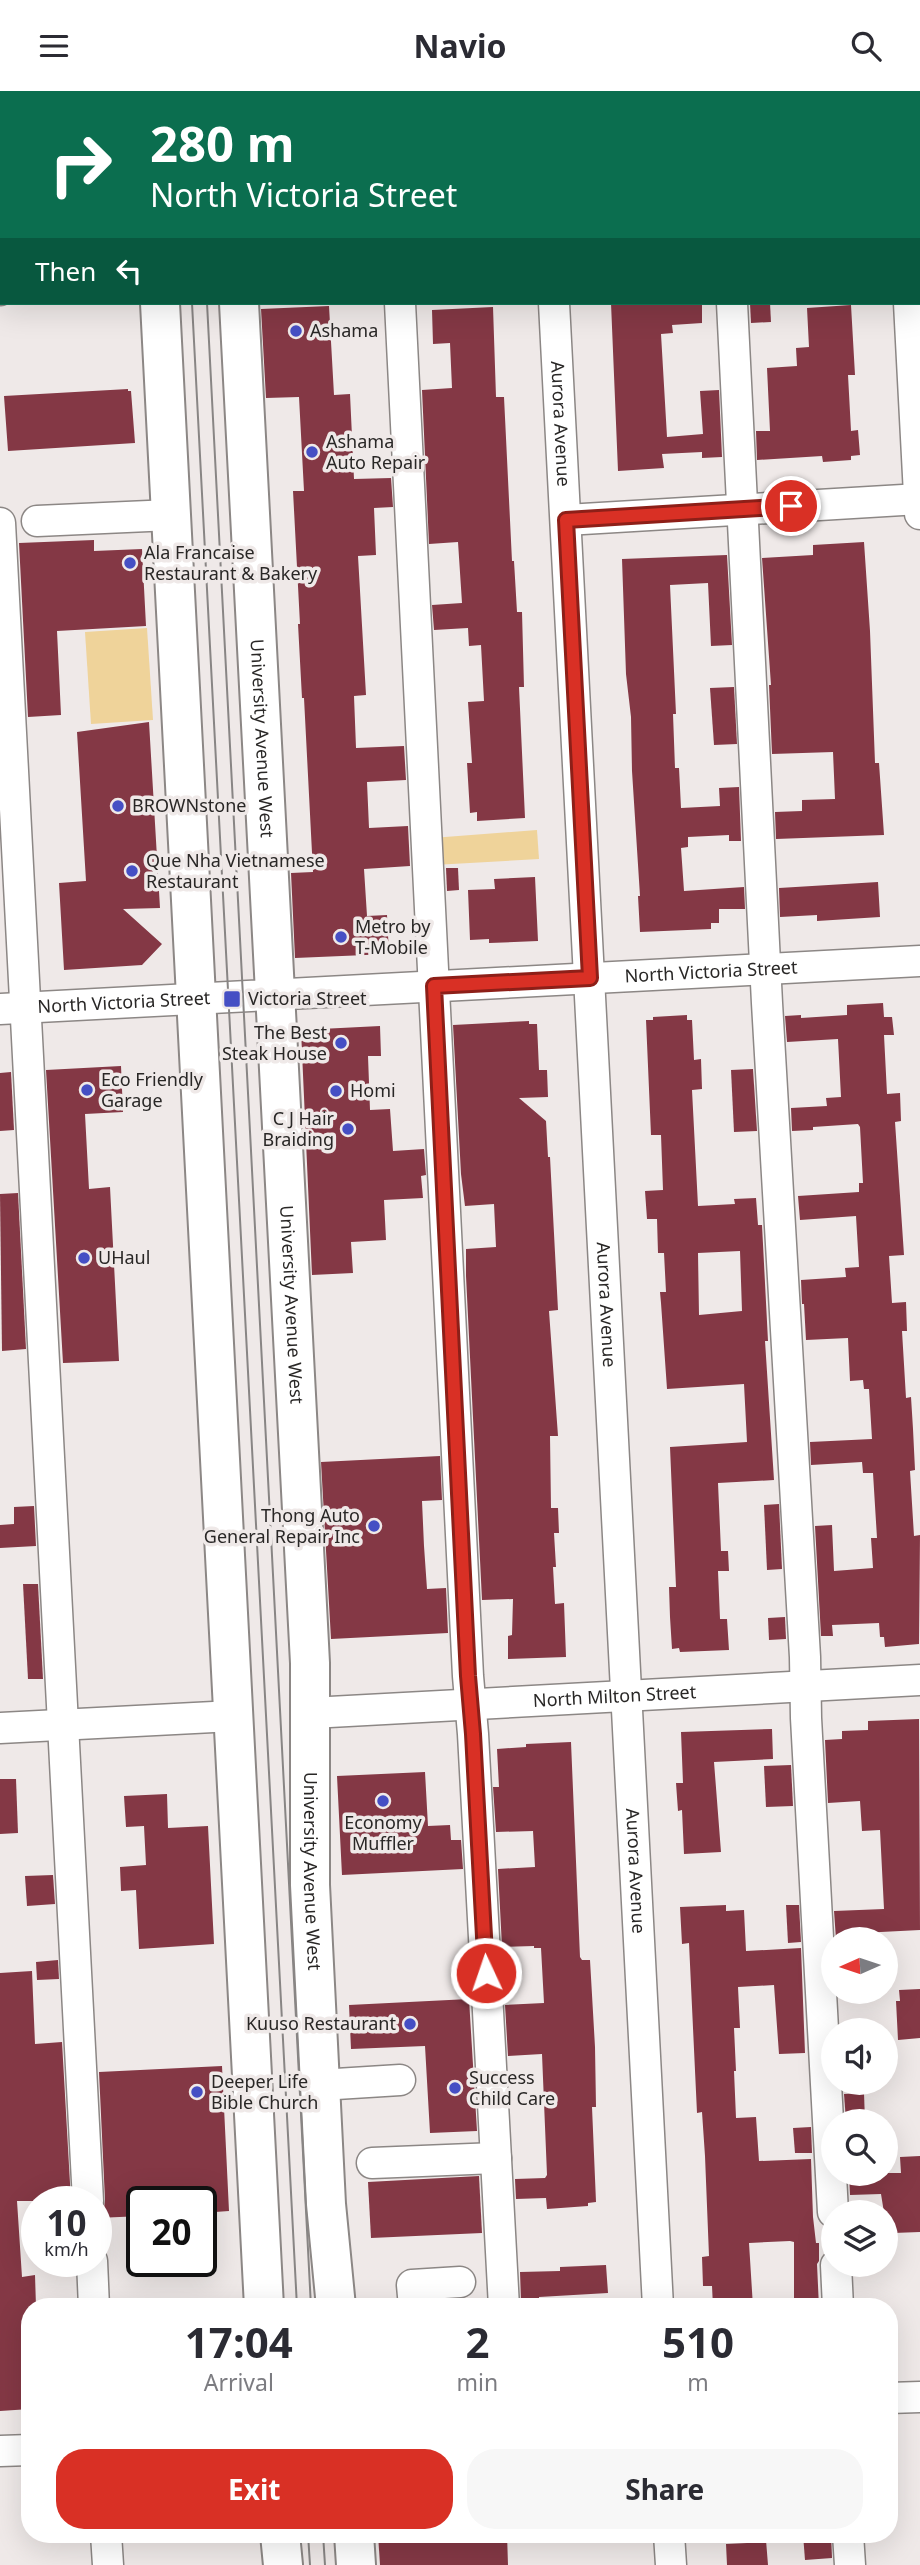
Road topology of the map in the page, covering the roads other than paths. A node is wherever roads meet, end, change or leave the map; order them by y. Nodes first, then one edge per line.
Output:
1 (160, 305) edge
2 (239, 305) edge
3 (400, 305) edge
4 (554, 305) edge
5 (732, 305) edge
6 (909, 305) edge
7 (920, 499) edge
8 (743, 509) junction
9 (920, 514) edge
10 (171, 515) junction
11 (566, 520) junction
12 (37, 521) dead end
13 (0, 523) edge
14 (920, 961) edge
15 (765, 970) junction
16 (590, 978) junction
17 (434, 986) junction
18 (276, 994) junction
19 (196, 1000) junction
20 (12, 1008) edge
21 (920, 1680) edge
22 (805, 1686) junction
23 (626, 1696) junction
24 (470, 1703) junction
25 (310, 1713) junction
26 (233, 1716) junction
27 (63, 1725) junction
28 (0, 1728) edge
29 (401, 2080) dead end
30 (320, 2085) junction
31 (496, 2158) junction
32 (373, 2164) dead end
33 (88, 2186) edge
34 (832, 2200) edge
35 (93, 2277) edge
36 (837, 2277) edge
37 (460, 2282) dead end
38 (94, 2298) edge
39 (264, 2298) edge
40 (335, 2298) edge
41 (413, 2298) edge
42 (504, 2298) edge
43 (658, 2298) edge
44 (838, 2298) edge
45 (920, 2397) edge
46 (898, 2398) edge
47 (21, 2450) edge
48 (0, 2451) edge
49 (107, 2543) edge
50 (280, 2543) edge
51 (355, 2543) edge
52 (670, 2543) edge
53 (849, 2543) edge
54 (108, 2565) edge
55 (284, 2565) edge
56 (356, 2565) edge
57 (671, 2565) edge
58 (850, 2565) edge

1 - 10 main road
2 - 18 main road, University Avenue West
3 - 17 street
4 - 11 street, Aurora Avenue
5 - 8 street
6 - 7 street
7 - 8 street
7 - 9 street
8 - 11 street
8 - 15 street
10 - 12 street
10 - 19 main road
11 - 16 street, Aurora Avenue
13 - 20 street
14 - 15 street, North Victoria Street
15 - 16 street, North Victoria Street
15 - 22 street
16 - 17 street, North Victoria Street
16 - 23 street, Aurora Avenue
17 - 18 street, North Victoria Street
17 - 24 street
18 - 19 street, North Victoria Street
18 - 25 main road, University Avenue West
19 - 20 street, North Victoria Street
19 - 26 main road
20 - 27 street
21 - 22 street, North Milton Street
22 - 23 street, North Milton Street
22 - 34 street
23 - 24 street, North Milton Street
23 - 43 street, Aurora Avenue
24 - 25 street, North Milton Street
24 - 31 street
25 - 30 main road, University Avenue West
26 - 27 street
26 - 39 main road
27 - 28 street
27 - 33 street
29 - 30 street
30 - 40 main road, University Avenue West
31 - 32 street
31 - 42 street
35 - 38 street
36 - 44 street
37 - 41 street
45 - 46 street
47 - 48 street
49 - 54 street
50 - 55 main road
51 - 56 main road
52 - 57 street
53 - 58 street

